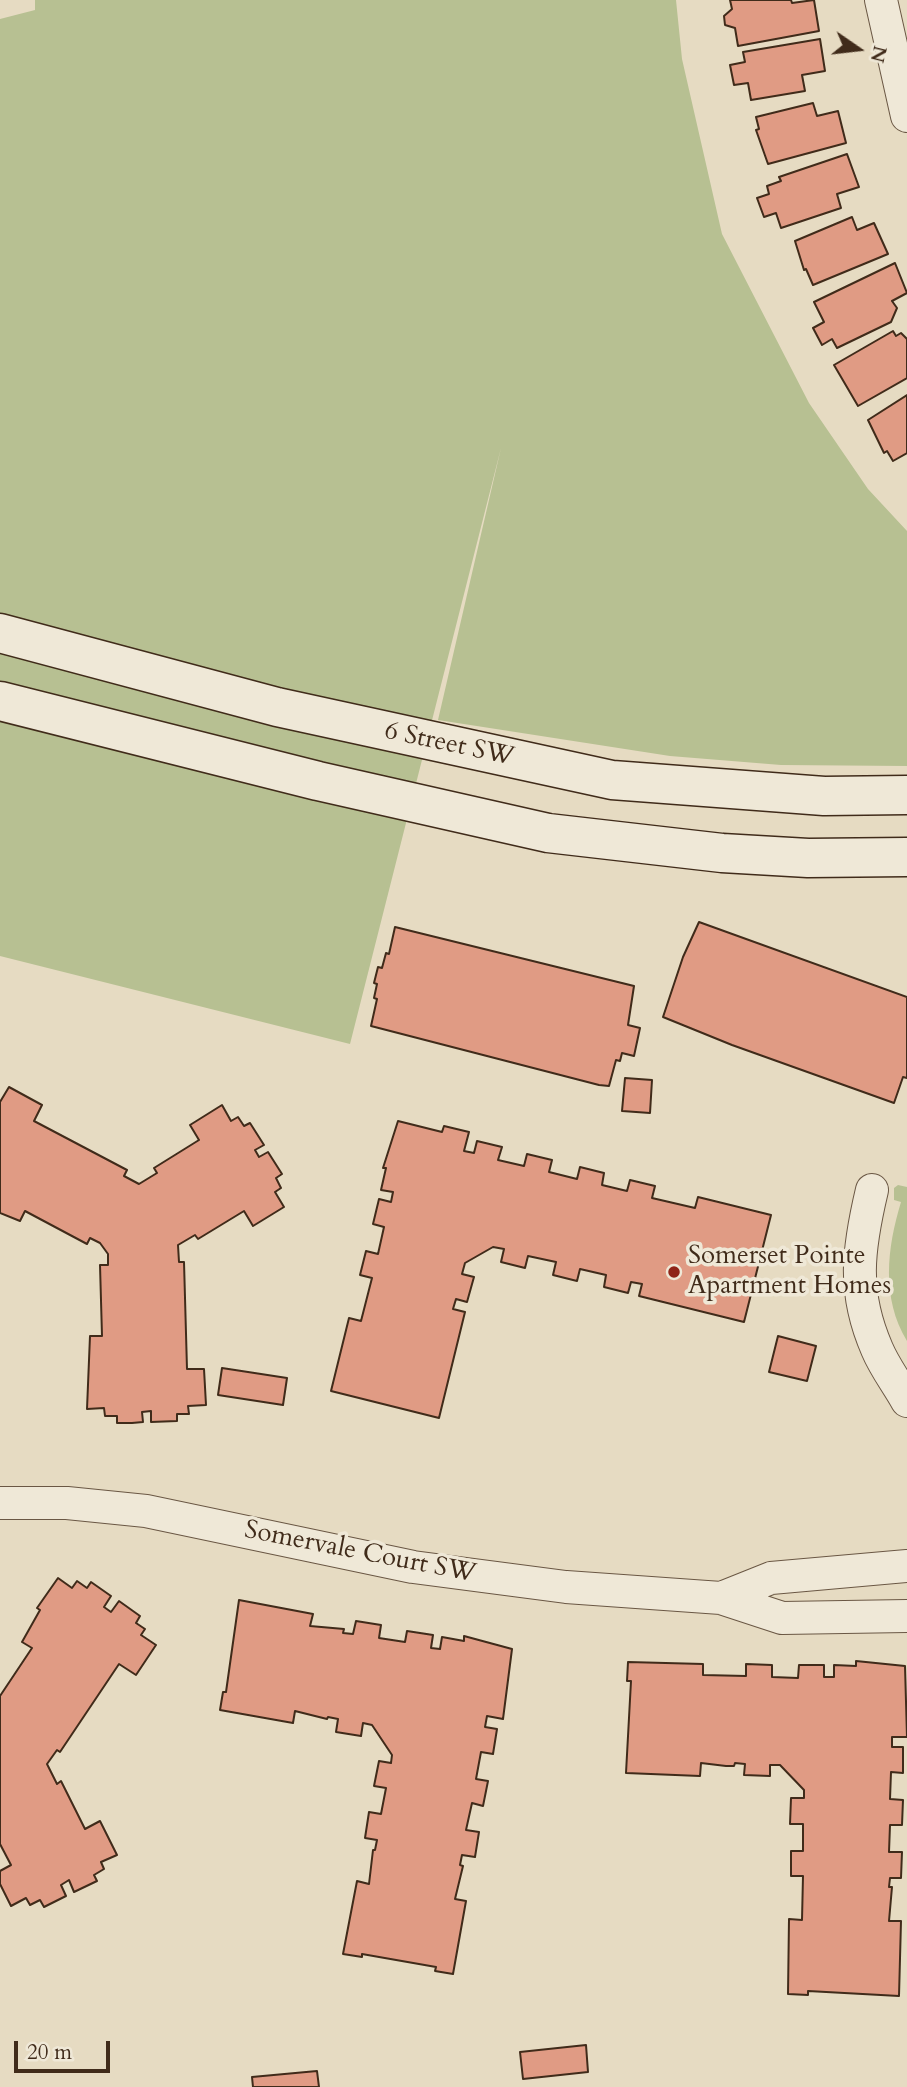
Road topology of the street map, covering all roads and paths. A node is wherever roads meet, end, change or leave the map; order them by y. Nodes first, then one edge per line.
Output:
1 (881, 0) edge
2 (907, 116) edge
3 (0, 633) edge
4 (0, 701) edge
5 (907, 795) edge
6 (907, 857) edge
7 (872, 1190) dead end
8 (907, 1401) edge
9 (0, 1503) edge
10 (907, 1566) edge
11 (721, 1598) junction
12 (907, 1616) edge

1 - 2 street
3 - 5 main road, 6 Street SW
4 - 6 main road
7 - 8 street
9 - 11 street, Somervale Court SW
10 - 11 street, Somervale Court SW
11 - 12 street, Somervale Court SW

